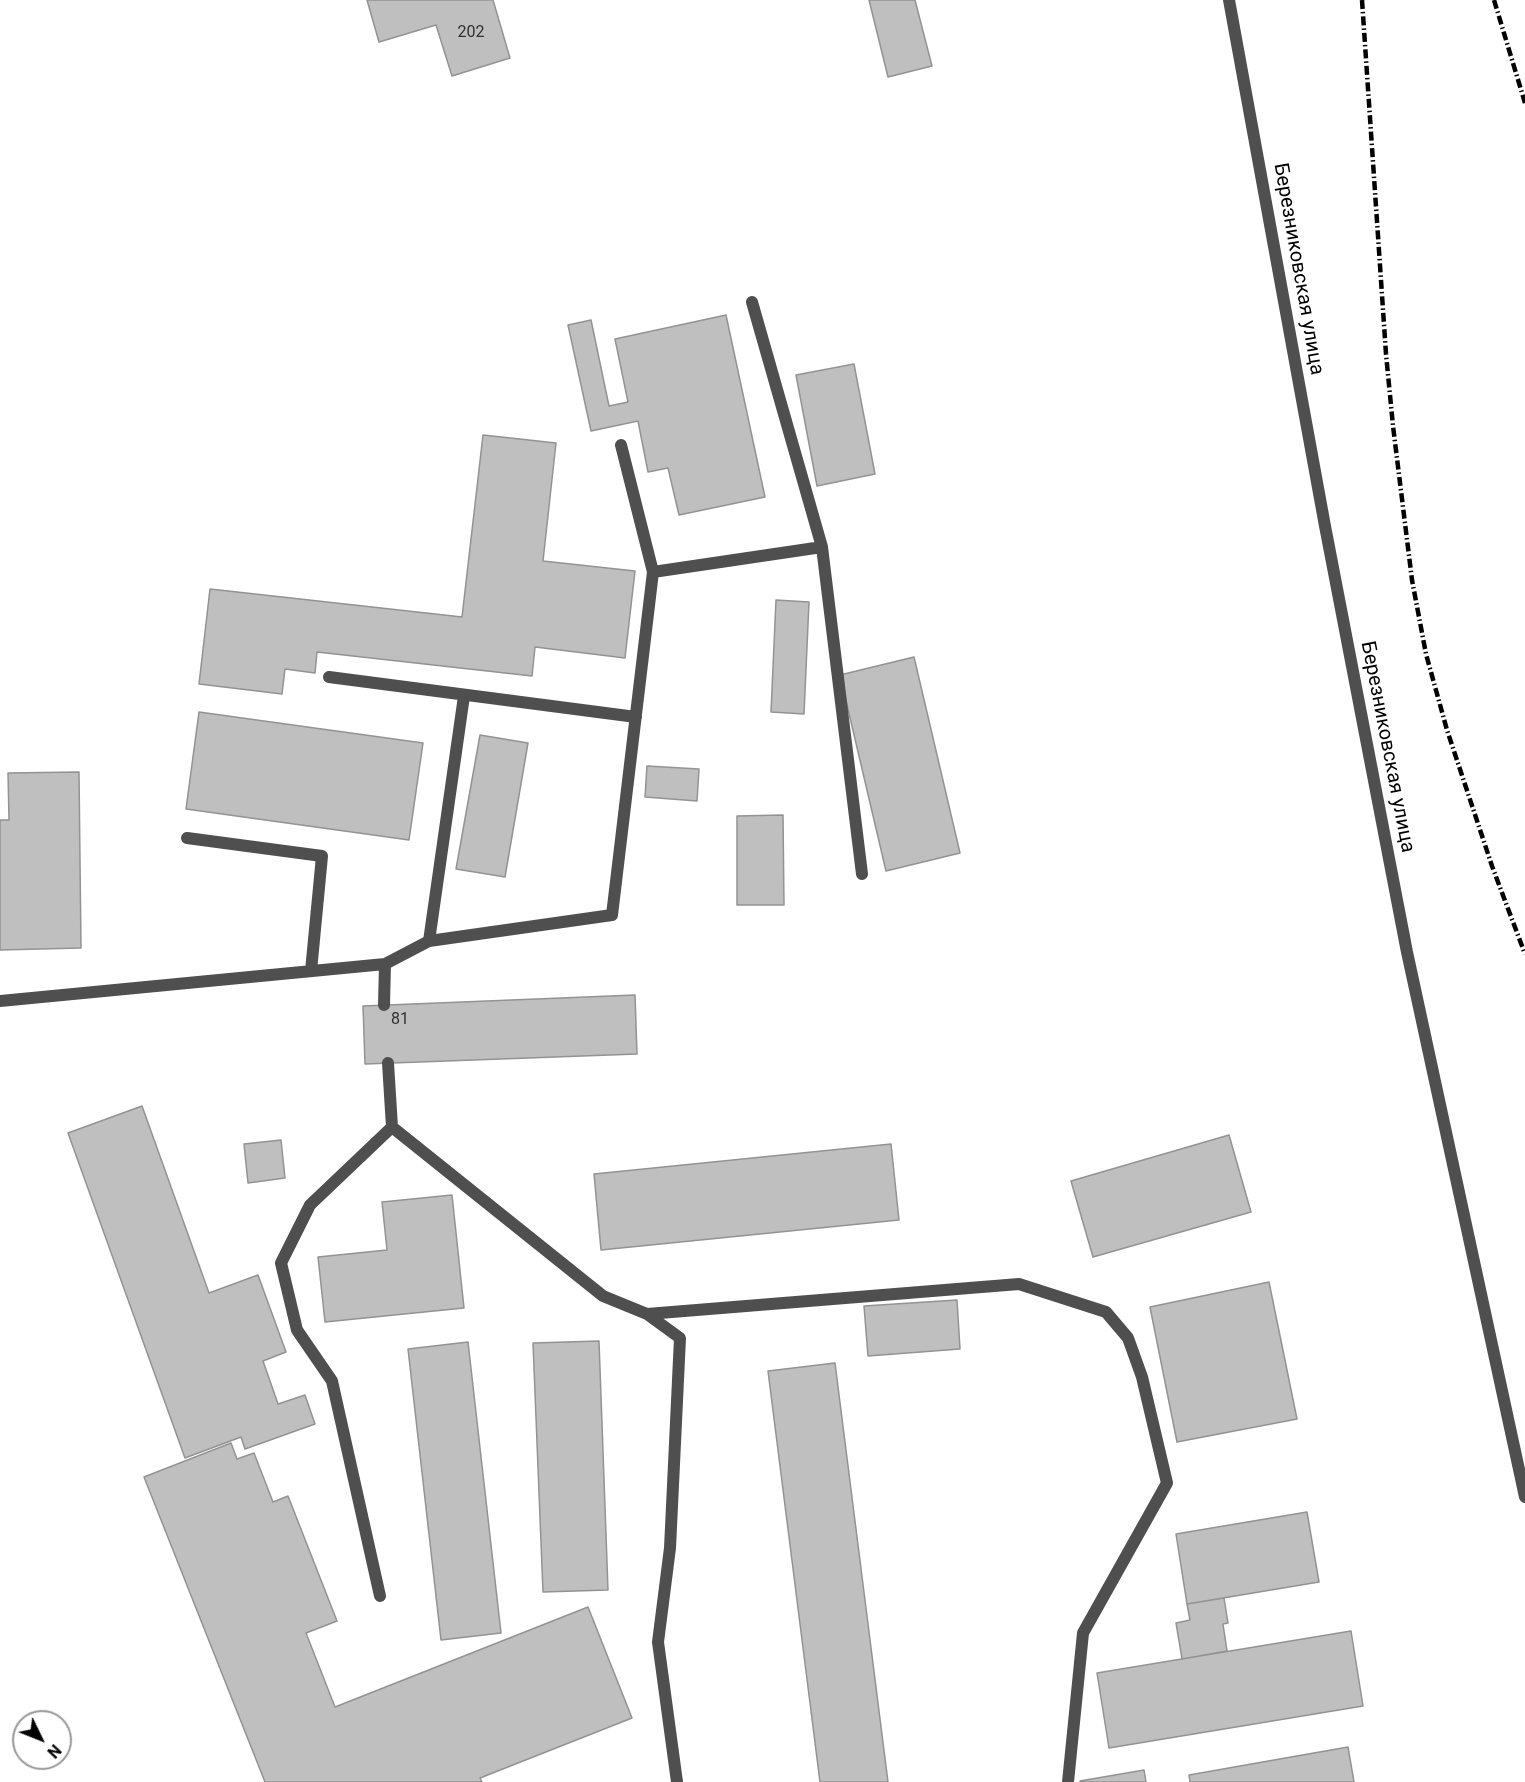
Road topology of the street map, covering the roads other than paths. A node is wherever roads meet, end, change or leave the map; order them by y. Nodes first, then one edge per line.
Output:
1 (1228, 0) edge
2 (752, 302) dead end
3 (621, 445) dead end
4 (822, 547) junction
5 (653, 572) junction
6 (329, 677) dead end
7 (464, 696) junction
8 (636, 717) junction
9 (187, 838) dead end
10 (862, 874) dead end
11 (429, 941) junction
12 (385, 964) junction
13 (311, 971) junction
14 (0, 1001) edge
15 (384, 1005) dead end
16 (388, 1063) dead end
17 (392, 1127) junction
18 (646, 1314) junction
19 (1525, 1497) edge
20 (380, 1596) dead end
21 (677, 1782) edge
22 (1068, 1782) edge

1 - 19 street, Березниковская улица
2 - 4 street
3 - 5 street
4 - 5 street
4 - 10 street
5 - 8 street
6 - 7 street
7 - 8 street
7 - 11 street
8 - 11 street
9 - 13 street
11 - 12 street
12 - 13 street
12 - 15 street
13 - 14 street
16 - 17 street
17 - 18 street
17 - 20 street
18 - 21 street
18 - 22 street

